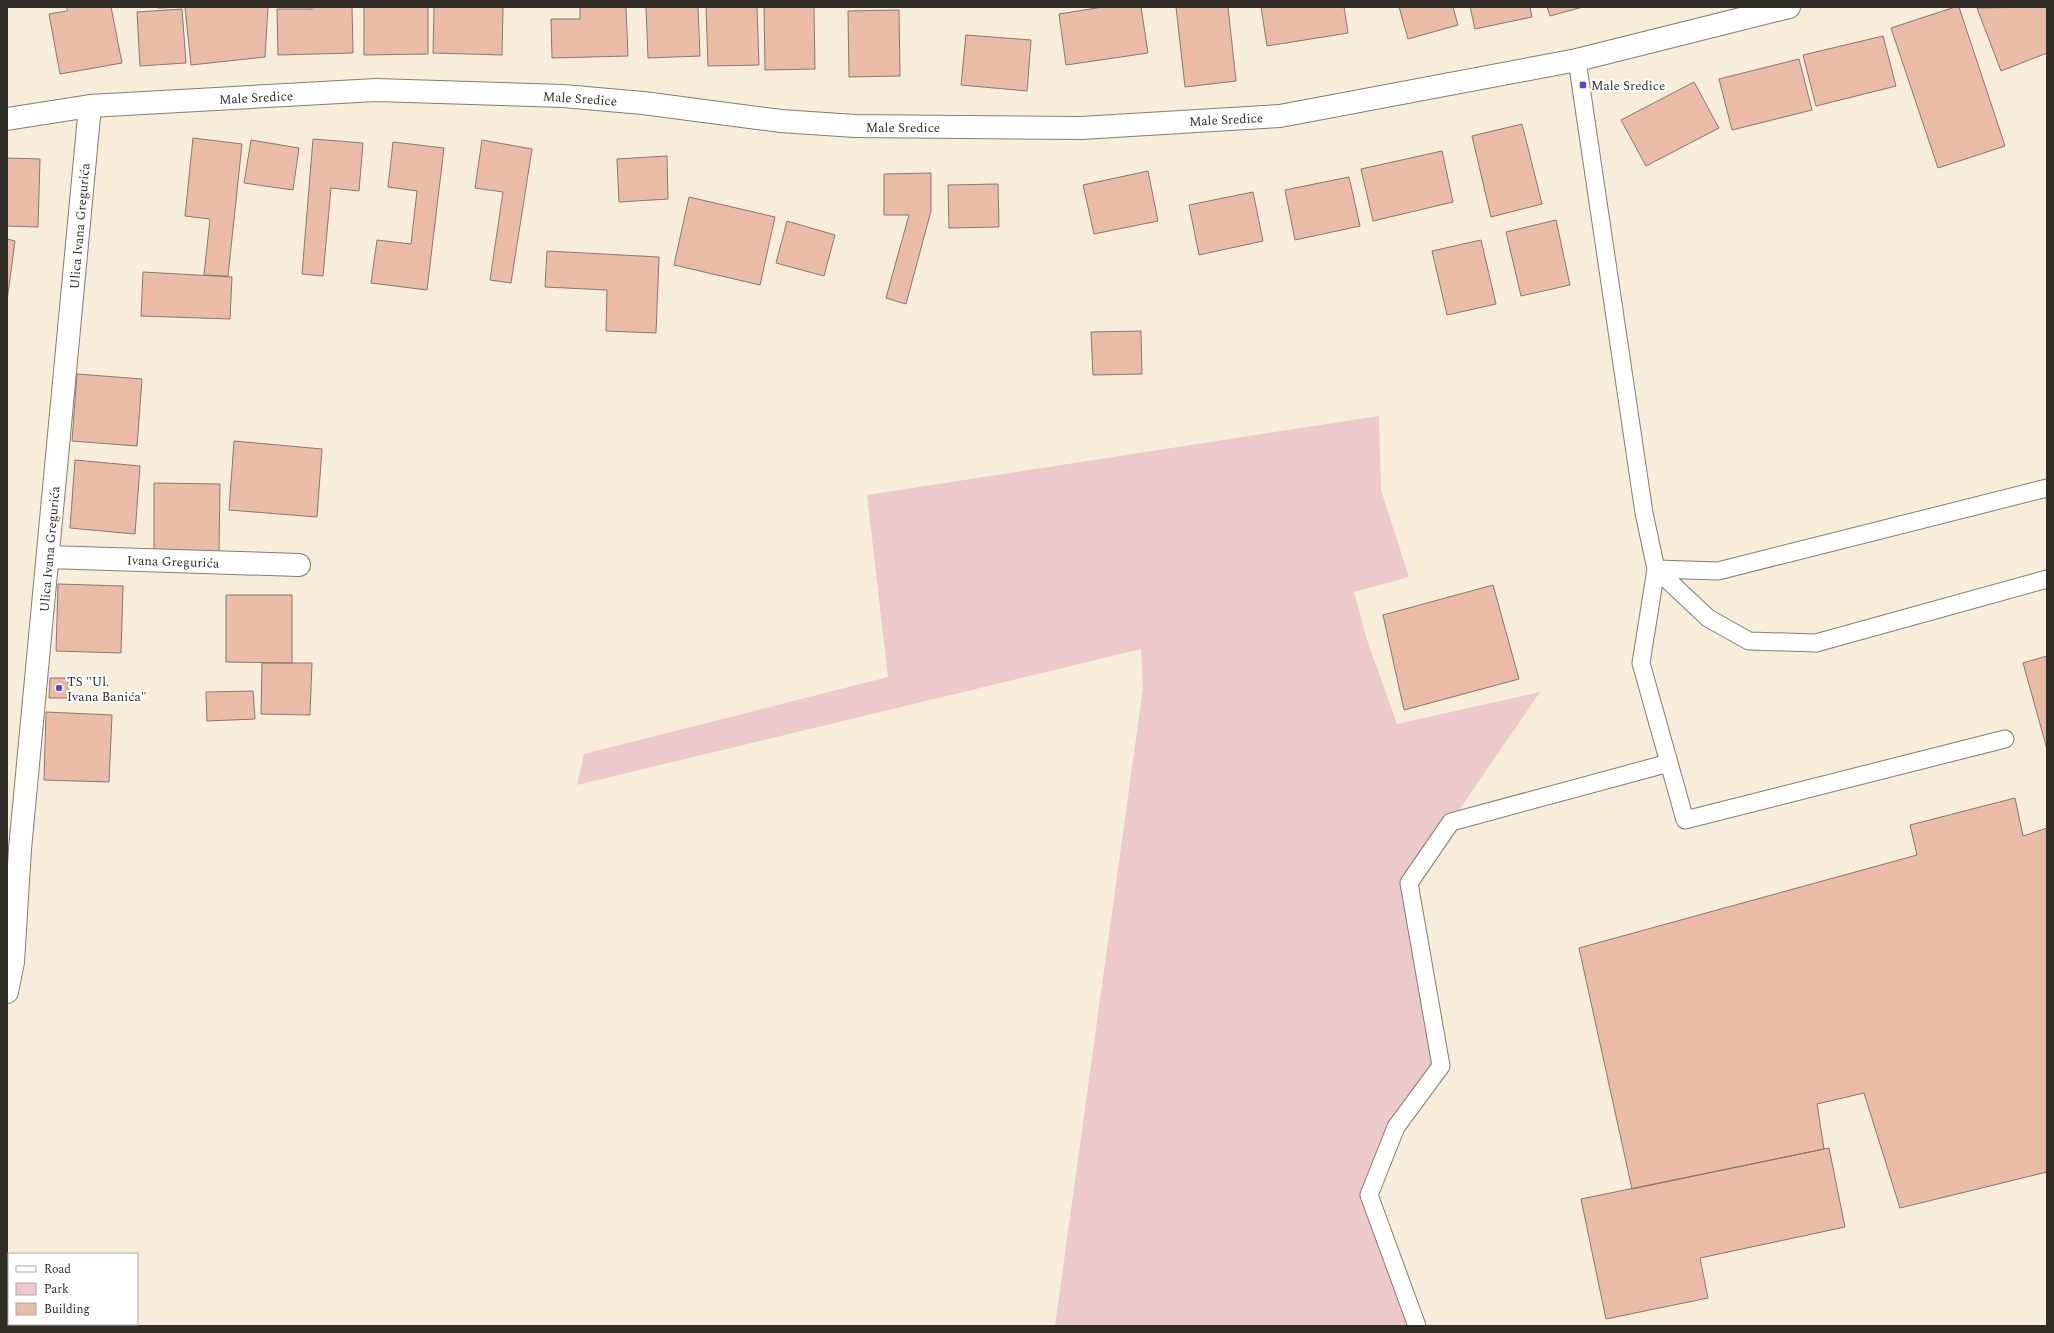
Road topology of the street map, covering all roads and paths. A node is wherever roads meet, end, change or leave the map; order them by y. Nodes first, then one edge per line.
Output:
1 (1789, 7) edge
2 (1577, 60) junction
3 (90, 106) junction
4 (7, 119) edge
5 (2047, 488) edge
6 (48, 557) junction
7 (299, 565) dead end
8 (1656, 569) junction
9 (2047, 579) edge
10 (2005, 739) dead end
11 (1669, 763) junction
12 (7, 992) edge
13 (1417, 1326) edge

1 - 2 street, Male Sredice
2 - 3 street, Male Sredice
2 - 8 lane
3 - 4 street, Male Sredice
3 - 6 street, Ulica Ivana Gregurića
5 - 8 lane
6 - 7 street, Ivana Gregurića
6 - 12 street, Ulica Ivana Gregurića
8 - 9 lane
8 - 11 lane
10 - 11 lane
11 - 13 lane

